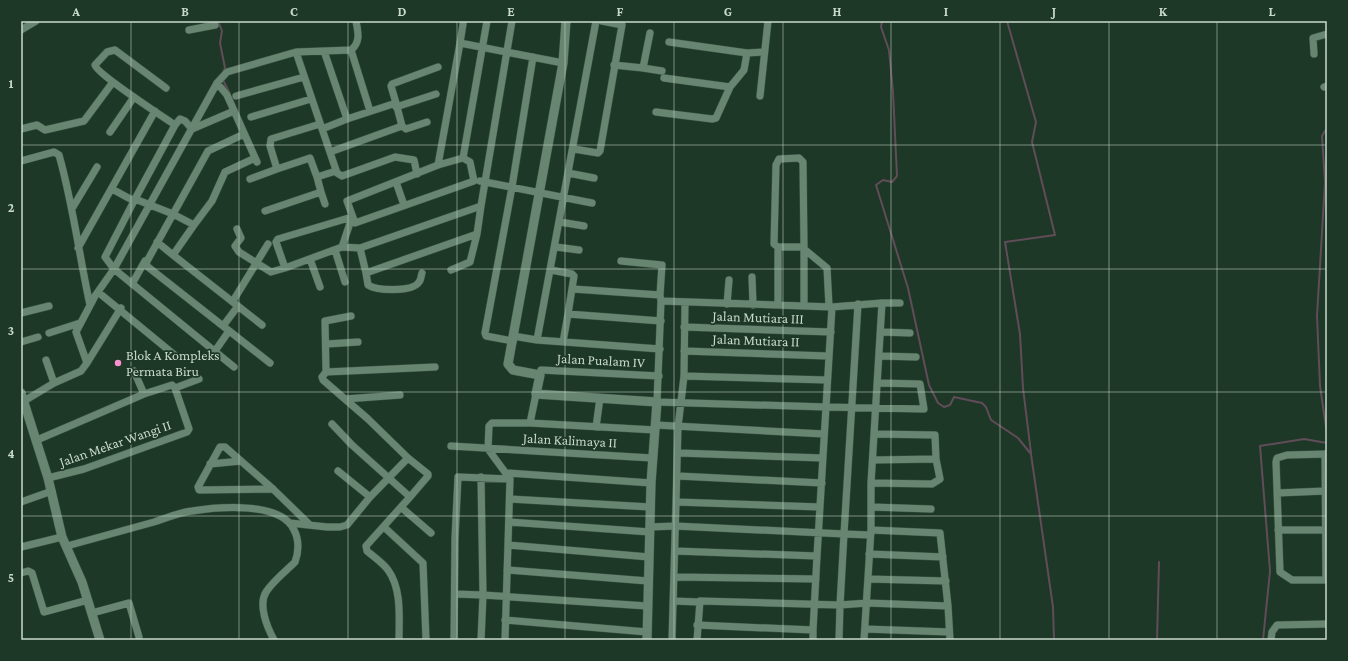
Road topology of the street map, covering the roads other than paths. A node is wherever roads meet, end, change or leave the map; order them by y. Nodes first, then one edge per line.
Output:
1 (356, 21) edge
2 (487, 21) edge
3 (512, 21) edge
4 (566, 21) edge
5 (596, 21) edge
6 (602, 21) edge
7 (768, 21) edge
8 (34, 22) edge
9 (622, 23) edge
10 (196, 24) edge
11 (463, 24) dead end
12 (215, 25) dead end
13 (21, 30) edge
14 (189, 30) dead end
15 (650, 33) dead end
16 (1327, 34) edge
17 (669, 42) dead end
18 (460, 43) junction
19 (483, 48) junction
20 (351, 50) junction
21 (324, 51) junction
22 (296, 52) junction
23 (506, 52) junction
24 (764, 52) junction
25 (747, 53) junction
26 (1314, 54) dead end
27 (533, 57) junction
28 (563, 62) junction
29 (614, 65) junction
30 (438, 67) dead end
31 (643, 68) junction
32 (304, 76) junction
33 (113, 82) junction
34 (217, 83) junction
35 (730, 87) junction
36 (166, 88) dead end
37 (436, 94) dead end
38 (236, 96) dead end
39 (760, 96) dead end
40 (134, 97) junction
41 (312, 99) junction
42 (396, 105) junction
43 (155, 111) junction
44 (234, 111) junction
45 (370, 111) junction
46 (656, 112) dead end
47 (251, 118) dead end
48 (347, 119) junction
49 (427, 122) dead end
50 (174, 125) junction
51 (321, 126) junction
52 (402, 126) junction
53 (21, 129) edge
54 (192, 129) junction
55 (110, 132) dead end
56 (244, 134) junction
57 (574, 149) junction
58 (330, 152) junction
59 (463, 158) junction
60 (21, 161) edge
61 (438, 166) junction
62 (97, 167) dead end
63 (277, 169) junction
64 (336, 171) junction
65 (417, 174) junction
66 (568, 174) junction
67 (317, 177) junction
68 (594, 178) dead end
69 (250, 179) dead end
70 (474, 181) junction
71 (485, 181) junction
72 (396, 182) junction
73 (512, 187) junction
74 (112, 189) junction
75 (321, 192) junction
76 (539, 193) junction
77 (564, 197) junction
78 (135, 200) junction
79 (592, 203) dead end
80 (148, 204) junction
81 (325, 204) dead end
82 (404, 205) junction
83 (481, 206) junction
84 (73, 207) junction
85 (265, 211) dead end
86 (173, 214) junction
87 (352, 217) junction
88 (560, 222) junction
89 (194, 225) junction
90 (584, 226) dead end
91 (237, 229) dead end
92 (477, 234) junction
93 (157, 242) junction
94 (268, 244) dead end
95 (342, 247) junction
96 (556, 247) junction
97 (778, 247) junction
98 (78, 248) junction
99 (360, 248) junction
100 (804, 248) junction
101 (335, 250) junction
102 (579, 250) dead end
103 (173, 255) junction
104 (310, 258) junction
105 (145, 261) junction
106 (621, 261) dead end
107 (256, 263) junction
108 (285, 268) junction
109 (114, 269) junction
110 (451, 270) dead end
111 (551, 270) junction
112 (366, 272) junction
113 (422, 273) dead end
114 (752, 277) dead end
115 (729, 280) dead end
116 (345, 282) dead end
117 (132, 284) junction
118 (320, 287) dead end
119 (573, 289) junction
120 (98, 292) junction
121 (661, 298) junction
122 (685, 302) junction
123 (882, 303) junction
124 (900, 303) dead end
125 (235, 304) junction
126 (727, 304) junction
127 (753, 304) junction
128 (858, 304) junction
129 (90, 305) junction
130 (778, 305) junction
131 (49, 306) dead end
132 (804, 306) junction
133 (830, 306) junction
134 (121, 308) junction
135 (21, 313) edge
136 (568, 314) junction
137 (350, 316) dead end
138 (661, 321) junction
139 (80, 323) junction
140 (262, 326) dead end
141 (226, 328) junction
142 (684, 328) junction
143 (49, 332) dead end
144 (830, 332) junction
145 (881, 332) junction
146 (910, 333) dead end
147 (38, 336) dead end
148 (513, 338) junction
149 (537, 340) junction
150 (21, 342) edge
151 (358, 342) dead end
152 (563, 342) junction
153 (326, 344) junction
154 (660, 349) junction
155 (215, 351) junction
156 (684, 351) junction
157 (828, 356) junction
158 (880, 356) junction
159 (177, 357) dead end
160 (916, 357) dead end
161 (46, 360) dead end
162 (87, 363) junction
163 (270, 363) dead end
164 (234, 367) dead end
165 (435, 367) dead end
166 (134, 371) dead end
167 (326, 372) junction
168 (541, 373) junction
169 (659, 376) junction
170 (684, 376) junction
171 (198, 379) dead end
172 (827, 380) junction
173 (54, 383) junction
174 (878, 383) junction
175 (175, 388) junction
176 (144, 394) junction
177 (536, 394) junction
178 (400, 395) dead end
179 (345, 398) junction
180 (600, 398) junction
181 (22, 400) edge
182 (657, 402) junction
183 (681, 403) junction
184 (826, 407) junction
185 (852, 408) junction
186 (876, 409) junction
187 (530, 423) junction
188 (332, 424) dead end
189 (596, 426) junction
190 (678, 426) junction
191 (655, 428) junction
192 (824, 434) junction
193 (875, 434) junction
194 (37, 440) junction
195 (451, 446) dead end
196 (488, 449) junction
197 (678, 453) junction
198 (1326, 454) edge
199 (408, 458) junction
200 (652, 458) junction
201 (823, 458) junction
202 (936, 459) junction
203 (873, 460) junction
204 (241, 461) junction
205 (210, 464) junction
206 (338, 471) dead end
207 (508, 476) junction
208 (678, 476) junction
209 (481, 477) junction
210 (48, 478) junction
211 (388, 478) junction
212 (871, 482) junction
213 (651, 483) junction
214 (822, 483) junction
215 (273, 489) junction
216 (52, 491) junction
217 (1325, 492) junction
218 (1277, 493) junction
219 (370, 497) junction
220 (410, 497) junction
221 (510, 499) junction
222 (21, 502) edge
223 (676, 502) junction
224 (650, 507) junction
225 (820, 507) junction
226 (871, 507) junction
227 (402, 508) junction
228 (931, 509) dead end
229 (509, 522) junction
230 (290, 523) junction
231 (310, 525) junction
232 (675, 526) junction
233 (384, 527) junction
234 (650, 529) junction
235 (1278, 530) junction
236 (1326, 530) junction
237 (818, 532) junction
238 (430, 533) dead end
239 (871, 533) junction
240 (844, 534) junction
241 (62, 537) junction
242 (508, 545) junction
243 (66, 546) junction
244 (21, 547) edge
245 (675, 551) junction
246 (869, 554) junction
247 (817, 556) junction
248 (649, 557) junction
249 (943, 557) junction
250 (507, 570) junction
251 (21, 573) edge
252 (675, 577) junction
253 (816, 579) junction
254 (868, 579) junction
255 (1326, 580) edge
256 (648, 581) junction
257 (946, 581) junction
258 (455, 594) junction
259 (484, 595) junction
260 (506, 596) junction
261 (88, 600) junction
262 (673, 601) junction
263 (699, 602) junction
264 (867, 604) junction
265 (814, 605) junction
266 (840, 605) junction
267 (647, 606) junction
268 (948, 606) junction
269 (92, 613) junction
270 (505, 620) junction
271 (1327, 624) edge
272 (697, 625) junction
273 (866, 629) junction
274 (813, 630) junction
275 (949, 632) junction
276 (647, 636) edge
277 (139, 637) dead end
278 (100, 640) edge
279 (274, 640) edge
280 (399, 640) edge
281 (426, 640) edge
282 (454, 640) edge
283 (481, 640) edge
284 (505, 640) edge
285 (672, 640) edge
286 (697, 640) edge
287 (813, 640) edge
288 (839, 640) edge
289 (864, 640) edge
290 (950, 640) edge
291 (1271, 640) edge

1 - 20 street
2 - 19 street
3 - 23 street
4 - 28 street
5 - 57 street
6 - 9 street
7 - 24 street
8 - 13 street
9 - 29 street
10 - 12 street
10 - 14 street
11 - 18 street
15 - 31 street
16 - 26 street
17 - 25 street
18 - 19 street
18 - 61 street
19 - 23 street
19 - 59 street
20 - 21 street
20 - 45 street
21 - 22 street
21 - 48 street
22 - 32 street
22 - 34 street
23 - 27 street
23 - 71 street
24 - 25 street
24 - 39 street
25 - 35 street
27 - 28 street
27 - 73 street
28 - 76 street
29 - 31 street
29 - 57 street
30 - 42 street
31 - 35 street
32 - 38 street
32 - 41 street
33 - 36 street
33 - 40 street
33 - 53 street
34 - 44 street
34 - 54 street
35 - 46 street
37 - 42 street
40 - 43 street
40 - 55 street
41 - 47 street
41 - 51 street
42 - 45 street
42 - 52 street
43 - 50 street
43 - 74 street
44 - 54 street
44 - 56 street
45 - 48 street
48 - 51 street
49 - 52 street
50 - 54 street
50 - 78 street
51 - 58 street
51 - 63 street
52 - 58 street
54 - 80 street
56 - 86 street
56 - 89 street
57 - 66 street
58 - 64 street
59 - 61 street
59 - 70 street
60 - 84 street
61 - 65 street
62 - 84 street
63 - 67 street
63 - 69 street
64 - 65 street
64 - 67 street
65 - 72 street
66 - 68 street
66 - 77 street
67 - 75 street
70 - 71 street
70 - 82 street
71 - 73 street
71 - 83 street
72 - 82 street
72 - 87 street
73 - 76 street
73 - 148 street
74 - 78 street
74 - 98 street
75 - 81 street
75 - 85 street
76 - 77 street
76 - 148 street
77 - 79 street
77 - 88 street
78 - 80 street
78 - 109 street
80 - 86 street
80 - 109 street
82 - 87 street
83 - 92 street
83 - 99 street
84 - 98 street
86 - 89 street
86 - 93 street
87 - 95 street
87 - 108 street
88 - 90 street
88 - 96 street
89 - 103 street
91 - 107 street
92 - 110 street
92 - 112 street
93 - 103 street
93 - 105 street
94 - 107 street
95 - 99 street
95 - 101 street
96 - 102 street
96 - 111 street
97 - 100 street
97 - 100 street
97 - 130 street
98 - 129 street
99 - 112 street
100 - 132 street
100 - 133 street
101 - 104 street
101 - 116 street
103 - 125 street
104 - 108 street
104 - 118 street
105 - 117 street
105 - 141 street
106 - 121 street
107 - 108 street
107 - 125 street
109 - 117 street
109 - 120 street
111 - 119 street
111 - 149 street
112 - 113 street
114 - 127 street
115 - 126 street
117 - 155 street
119 - 121 street
119 - 136 street
120 - 129 street
120 - 134 street
121 - 122 street
121 - 138 street
122 - 126 street
122 - 142 street
123 - 124 street
123 - 128 street
123 - 145 street
125 - 140 street
125 - 141 street
126 - 127 street
127 - 130 street
128 - 133 street
128 - 185 street
129 - 139 street
130 - 132 street
131 - 135 street
132 - 133 street
133 - 144 street
134 - 159 street
134 - 162 street
136 - 138 street
136 - 152 street
137 - 153 street
138 - 154 street
139 - 143 street
139 - 162 street
141 - 155 street
141 - 163 street
142 - 144 street, Jalan Mutiara III
142 - 156 street
144 - 157 street
145 - 146 street
145 - 158 street
147 - 150 street
148 - 149 street
148 - 168 street
149 - 152 street
151 - 153 street
152 - 154 street
153 - 167 street
154 - 169 street
155 - 164 street
156 - 157 street, Jalan Mutiara II
156 - 170 street
157 - 172 street
158 - 160 street
158 - 174 street
161 - 173 street
162 - 173 street
165 - 167 street
166 - 176 street
167 - 179 street
168 - 169 street, Jalan Pualam IV
168 - 177 street
169 - 182 street
170 - 172 street
170 - 183 street
171 - 175 street
172 - 184 street
173 - 181 street
174 - 186 street
174 - 186 street
175 - 176 street
175 - 210 street, Jalan Mekar Wangi II
176 - 194 street
177 - 180 street
177 - 187 street
178 - 179 street
179 - 199 street
180 - 182 street
180 - 189 street
181 - 194 street
182 - 183 street
182 - 191 street
183 - 184 street
183 - 190 street
184 - 185 street
184 - 192 street
185 - 186 street
185 - 240 street
186 - 193 street
187 - 189 street
187 - 196 street
188 - 211 street
189 - 191 street
190 - 191 street
190 - 192 street
190 - 197 street
191 - 200 street
192 - 201 street
193 - 202 street
193 - 203 street
194 - 210 street
195 - 196 street, Jalan Kalimaya II
196 - 200 street, Jalan Kalimaya II
196 - 207 street
197 - 201 street
197 - 208 street
198 - 217 street
198 - 218 street
199 - 211 street
199 - 220 street
200 - 213 street
201 - 214 street
202 - 203 street
202 - 212 street
203 - 212 street
204 - 205 street
204 - 205 street
204 - 215 street
205 - 215 street
206 - 219 street
207 - 209 street
207 - 213 street
207 - 221 street
208 - 214 street
208 - 223 street
209 - 258 street
209 - 259 street
210 - 216 street
211 - 219 street
211 - 220 street
212 - 226 street
213 - 224 street
214 - 225 street
215 - 231 street
216 - 222 street
216 - 241 street
217 - 218 street
217 - 236 street
218 - 235 street
219 - 231 street
220 - 227 street
221 - 224 street
221 - 229 street
223 - 225 street
223 - 232 street
224 - 234 street
225 - 237 street
226 - 228 street
226 - 239 street
227 - 233 street
227 - 238 street
229 - 234 street
229 - 242 street
230 - 231 street
230 - 243 street
230 - 279 street
232 - 234 street
232 - 237 street
232 - 245 street
233 - 280 street
233 - 281 street
234 - 248 street
235 - 236 street
235 - 255 street
236 - 255 street
237 - 240 street
237 - 247 street
239 - 240 street
239 - 246 street
239 - 249 street
240 - 266 street
241 - 243 street
241 - 244 street
242 - 248 street
242 - 250 street
243 - 261 street
245 - 247 street
245 - 252 street
246 - 249 street
246 - 254 street
247 - 253 street
248 - 256 street
249 - 257 street
250 - 256 street
250 - 260 street
251 - 261 street
252 - 253 street
252 - 262 street
253 - 265 street
254 - 257 street
254 - 264 street
256 - 267 street
257 - 268 street
258 - 259 street
258 - 282 street
259 - 260 street
259 - 283 street
260 - 267 street
260 - 270 street
261 - 269 street
262 - 263 street
262 - 285 street
263 - 265 street
263 - 272 street
264 - 266 street
264 - 268 street
264 - 273 street
265 - 266 street
265 - 274 street
266 - 288 street
267 - 276 street
268 - 275 street
269 - 277 street
269 - 278 street
270 - 276 street
270 - 284 street
271 - 291 street
272 - 274 street
272 - 286 street
273 - 275 street
273 - 289 street
274 - 287 street
275 - 290 street

